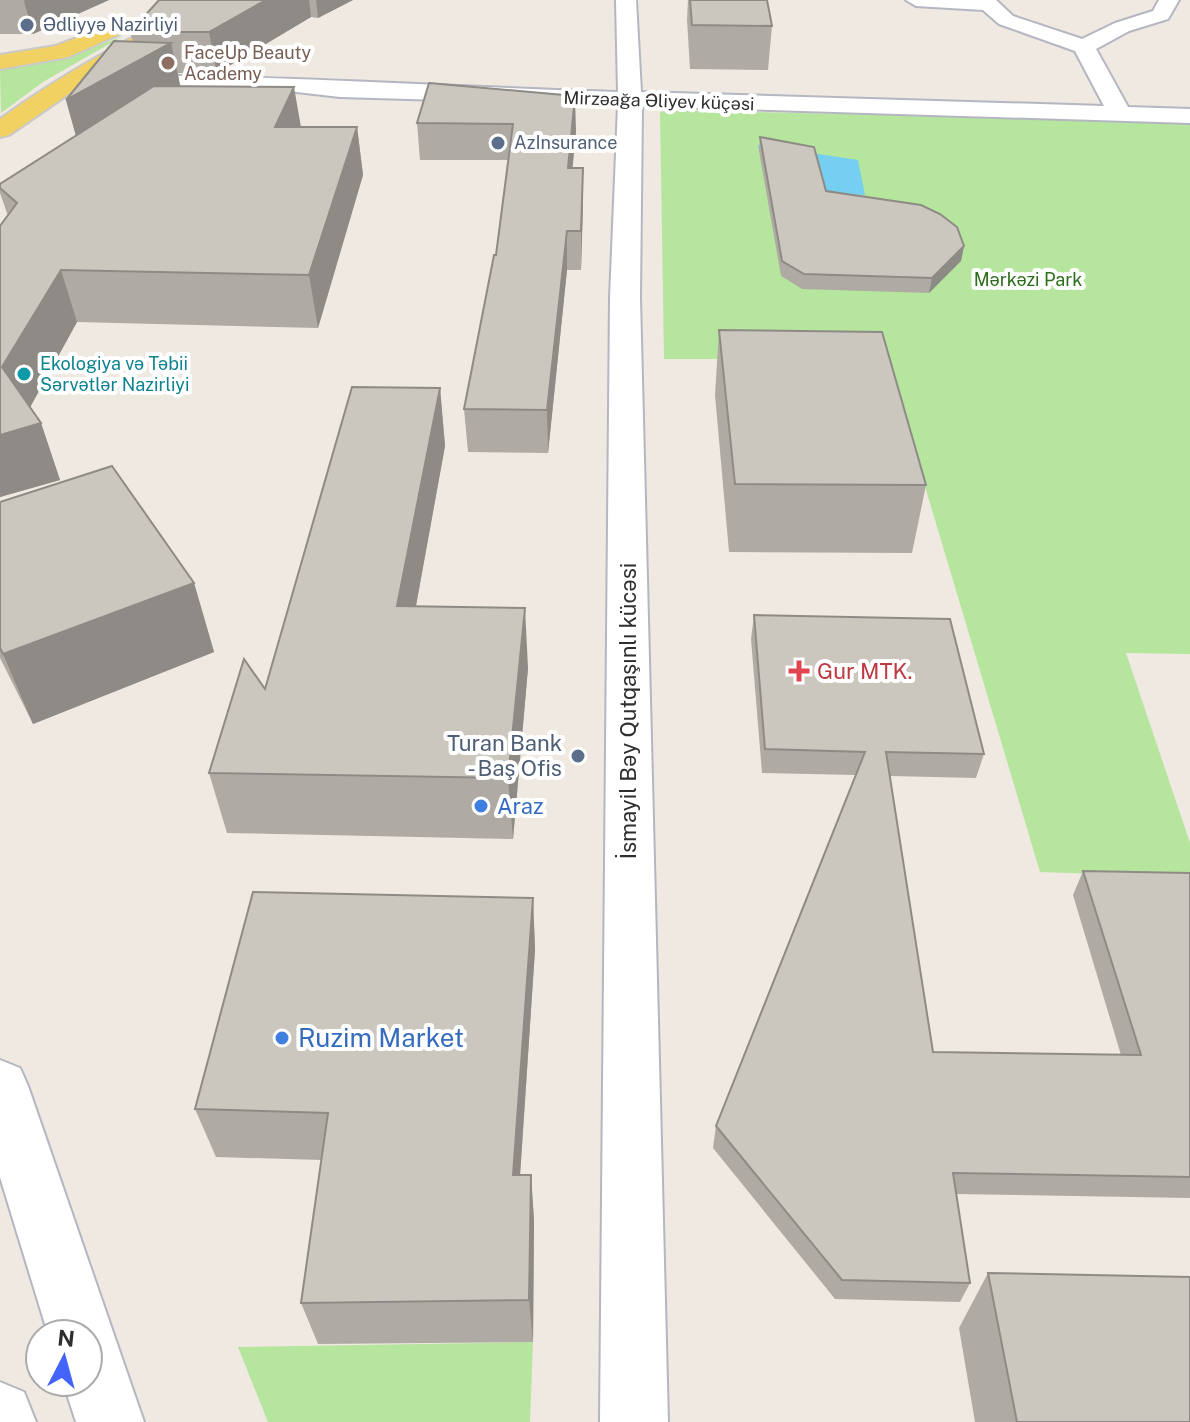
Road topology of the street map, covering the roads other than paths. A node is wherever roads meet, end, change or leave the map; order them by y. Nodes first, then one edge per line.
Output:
1 (181, 0) edge
2 (224, 0) edge
3 (626, 0) edge
4 (916, 0) edge
5 (1169, 0) edge
6 (986, 2) edge
7 (1084, 47) junction
8 (0, 62) edge
9 (86, 70) junction
10 (630, 100) junction
11 (1120, 114) junction
12 (1190, 116) edge
13 (0, 130) edge
14 (0, 1086) edge
15 (76, 1318) edge
16 (102, 1398) edge
17 (0, 1416) edge
18 (2, 1422) edge
19 (110, 1422) edge
20 (634, 1422) edge

1 - 8 main road
2 - 9 main road
3 - 10 street, İsmayil Bəy Qutqaşınlı kücəsi
4 - 6 street
5 - 7 street
6 - 7 street
7 - 11 street
9 - 10 street, Mirzəağa Əliyev küçəsi
9 - 13 main road
10 - 11 street, Mirzəağa Əliyev küçəsi
10 - 20 street, İsmayil Bəy Qutqaşınlı kücəsi
11 - 12 street, Mirzəağa Əliyev küçəsi
14 - 15 street
16 - 19 street
17 - 18 street

